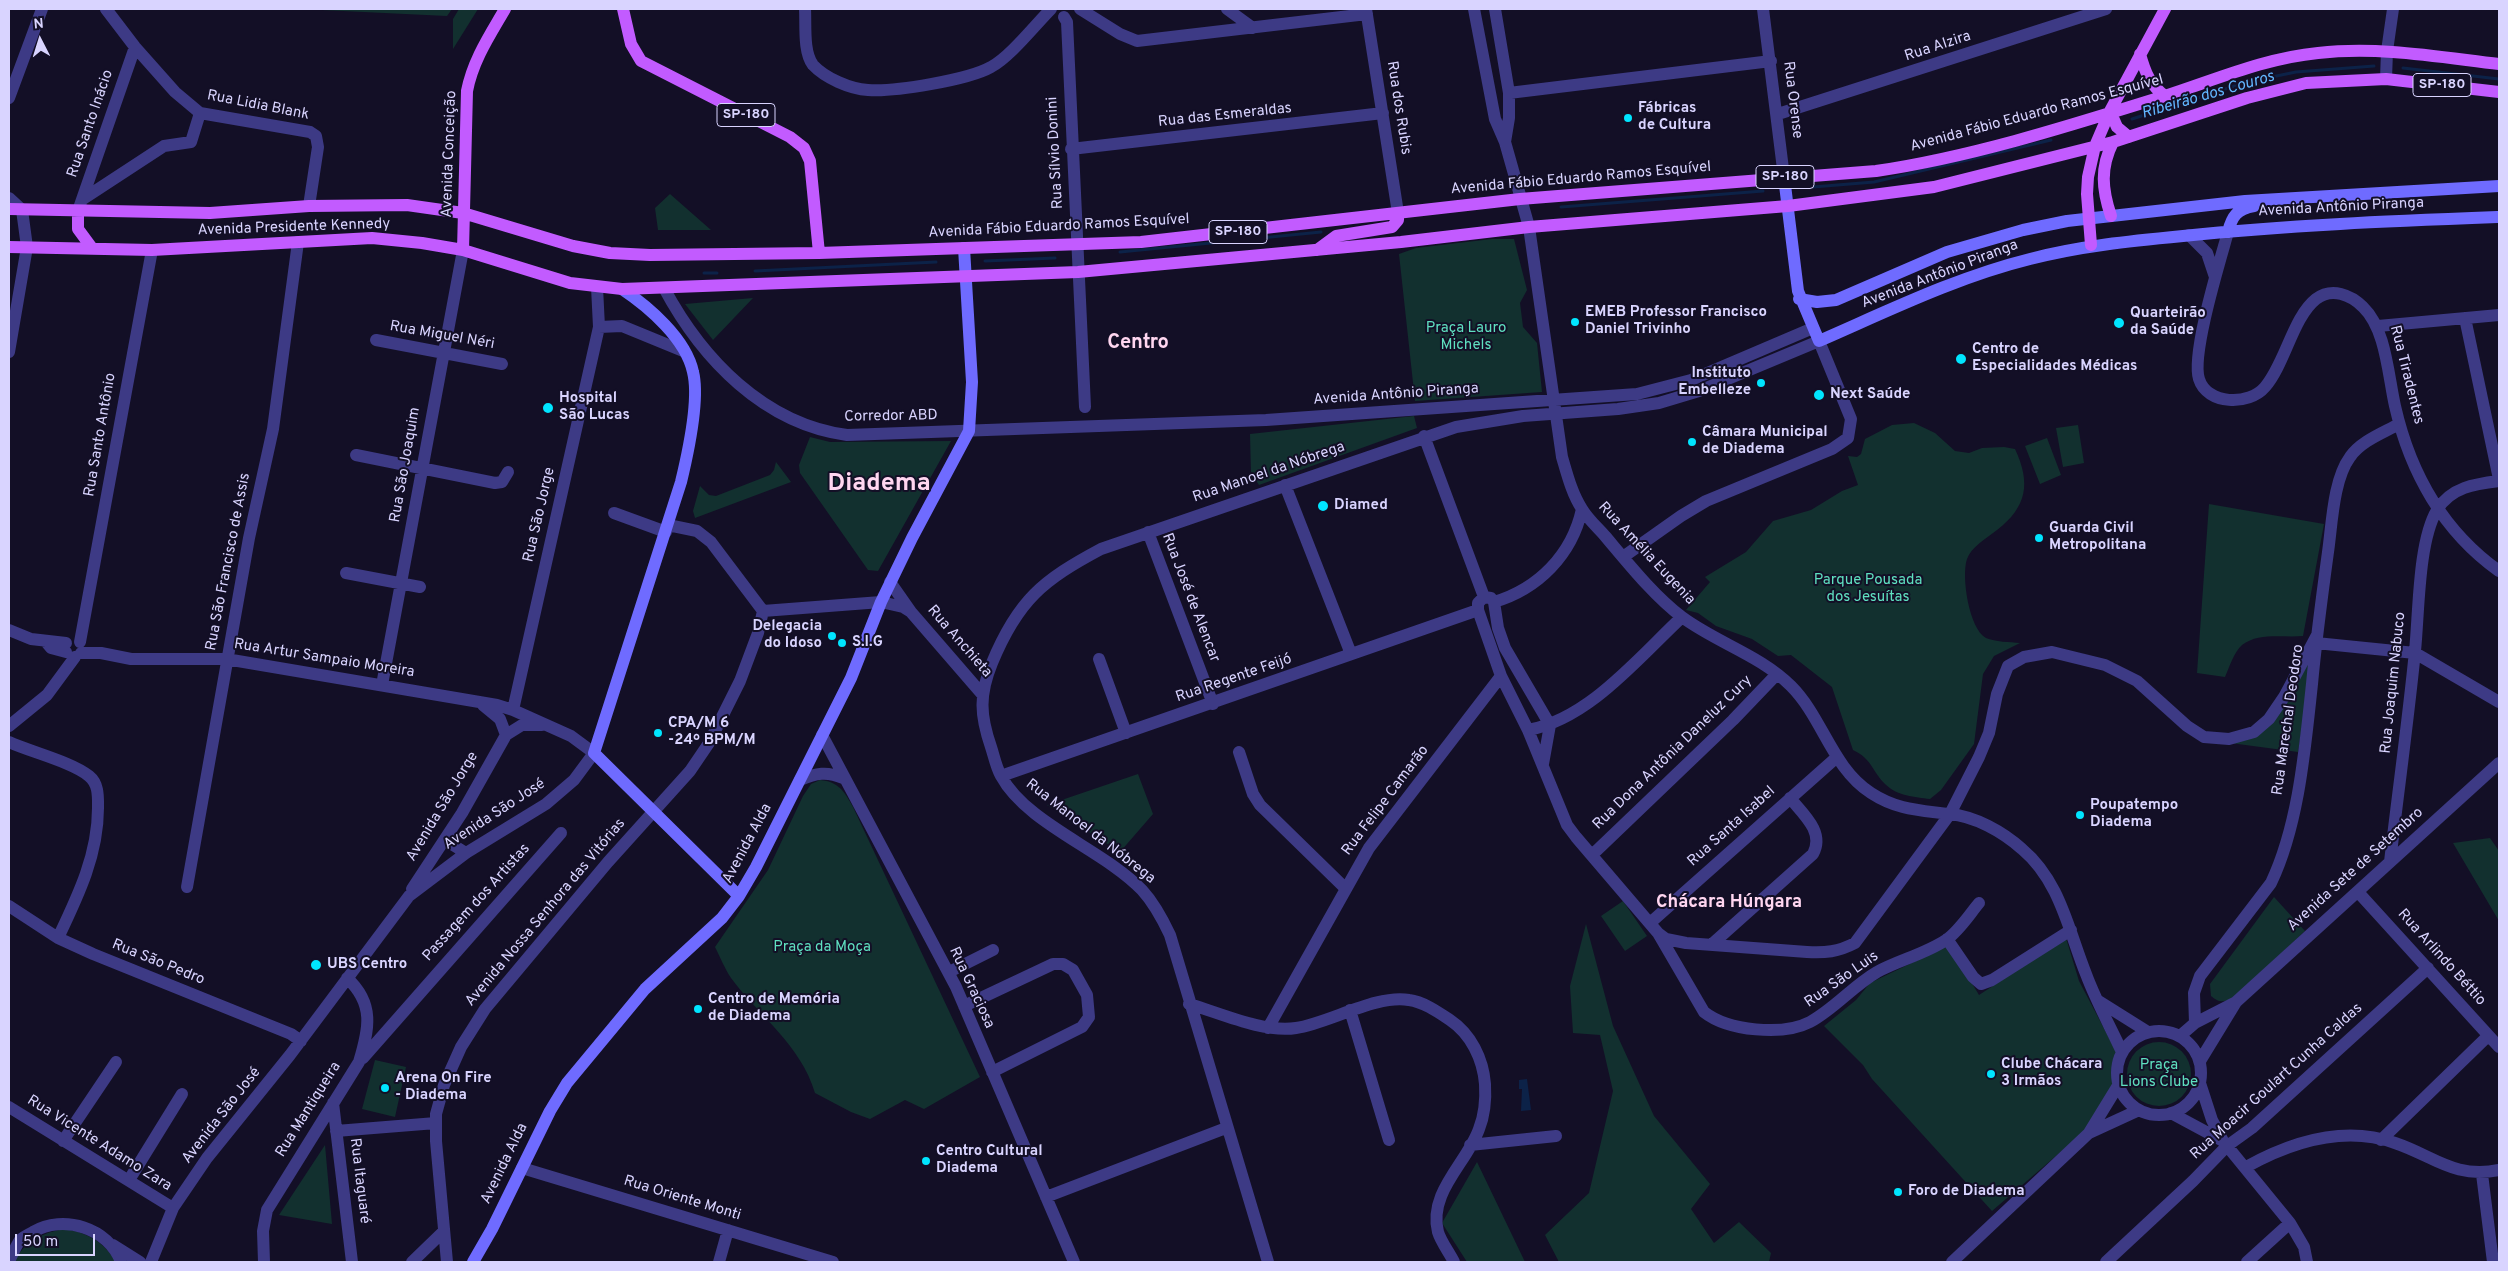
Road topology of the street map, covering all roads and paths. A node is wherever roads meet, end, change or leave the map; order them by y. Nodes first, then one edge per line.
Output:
1 (42, 9) edge
2 (106, 9) edge
3 (505, 9) edge
4 (623, 9) edge
5 (805, 9) edge
6 (1052, 9) edge
7 (1075, 9) edge
8 (1080, 9) edge
9 (1227, 9) edge
10 (1474, 9) edge
11 (1495, 9) edge
12 (1763, 9) edge
13 (2106, 9) edge
14 (2174, 9) edge
15 (2393, 9) edge
16 (1367, 12) edge
17 (2162, 14) edge
18 (1064, 17) junction
19 (1253, 28) junction
20 (135, 47) junction
21 (2387, 51) junction
22 (2140, 54) junction
23 (1770, 61) junction
24 (2499, 64) edge
25 (1505, 73) junction
26 (1485, 76) junction
27 (2386, 79) junction
28 (2499, 92) edge
29 (1509, 93) junction
30 (2166, 96) junction
31 (9, 98) edge
32 (2110, 111) junction
33 (200, 113) junction
34 (1383, 113) junction
35 (1778, 114) junction
36 (2129, 137) junction
37 (1505, 142) junction
38 (2113, 142) junction
39 (2095, 146) junction
40 (1071, 149) junction
41 (1784, 177) junction
42 (2499, 186) edge
43 (9, 198) edge
44 (1520, 199) junction
45 (2288, 199) junction
46 (81, 205) junction
47 (309, 206) junction
48 (1788, 206) junction
49 (9, 209) edge
50 (22, 210) junction
51 (463, 213) junction
52 (1398, 213) junction
53 (2111, 216) junction
54 (2499, 217) edge
55 (2089, 219) junction
56 (1528, 227) junction
57 (2228, 232) junction
58 (2188, 235) junction
59 (298, 242) junction
60 (1077, 244) junction
61 (2091, 246) junction
62 (9, 247) edge
63 (27, 247) junction
64 (92, 248) junction
65 (964, 248) junction
66 (152, 250) junction
67 (463, 250) junction
68 (1317, 250) junction
69 (819, 253) junction
70 (650, 255) joint
71 (1078, 272) junction
72 (966, 276) junction
73 (2215, 280) junction
74 (597, 287) junction
75 (664, 288) junction
76 (622, 289) junction
77 (1799, 299) junction
78 (2499, 315) edge
79 (2465, 318) junction
80 (2378, 326) junction
81 (599, 328) junction
82 (1813, 328) junction
83 (376, 340) dead end
84 (1819, 340) junction
85 (683, 351) junction
86 (9, 352) edge
87 (444, 353) junction
88 (502, 364) dead end
89 (1084, 407) dead end
90 (1554, 407) junction
91 (2400, 424) junction
92 (969, 431) junction
93 (1424, 436) junction
94 (356, 456) dead end
95 (422, 468) junction
96 (508, 472) dead end
97 (2499, 480) edge
98 (1286, 485) junction
99 (2424, 487) junction
100 (2449, 494) junction
101 (1582, 509) junction
102 (2437, 510) junction
103 (614, 513) dead end
104 (667, 528) junction
105 (1148, 532) junction
106 (1623, 557) junction
107 (2499, 571) edge
108 (346, 573) dead end
109 (890, 582) junction
110 (401, 584) junction
111 (420, 587) dead end
112 (1489, 600) junction
113 (881, 602) junction
114 (1478, 610) junction
115 (763, 611) junction
116 (911, 612) junction
117 (1682, 617) junction
118 (9, 630) edge
119 (2316, 639) junction
120 (74, 648) junction
121 (2415, 653) junction
122 (1351, 654) junction
123 (226, 659) junction
124 (1099, 659) dead end
125 (1518, 670) junction
126 (1777, 674) junction
127 (1501, 676) junction
128 (382, 685) junction
129 (982, 694) junction
130 (2499, 702) edge
131 (482, 704) junction
132 (1213, 704) junction
133 (513, 710) junction
134 (542, 724) junction
135 (1550, 725) junction
136 (9, 726) edge
137 (1528, 730) junction
138 (1126, 733) junction
139 (506, 735) junction
140 (822, 735) junction
141 (9, 742) edge
142 (1239, 752) dead end
143 (594, 753) junction
144 (1837, 758) junction
145 (2499, 763) edge
146 (1543, 764) junction
147 (1001, 776) junction
148 (843, 778) junction
149 (800, 780) junction
150 (1790, 798) junction
151 (654, 812) junction
152 (1950, 814) junction
153 (449, 832) junction
154 (561, 833) dead end
155 (466, 853) junction
156 (1592, 856) junction
157 (2390, 862) junction
158 (187, 887) dead end
159 (1345, 888) junction
160 (2358, 892) junction
161 (409, 896) junction
162 (739, 896) junction
163 (1978, 903) dead end
164 (9, 906) edge
165 (1654, 928) junction
166 (2070, 930) junction
167 (58, 938) junction
168 (1947, 939) junction
169 (1711, 945) junction
170 (993, 950) dead end
171 (2428, 968) junction
172 (948, 972) junction
173 (347, 978) junction
174 (2097, 1000) junction
175 (2236, 1002) junction
176 (1189, 1004) junction
177 (964, 1006) junction
178 (1350, 1010) junction
179 (2195, 1023) junction
180 (1268, 1028) junction
181 (2148, 1032) junction
182 (2180, 1036) junction
183 (2488, 1036) junction
184 (301, 1041) junction
185 (2499, 1047) edge
186 (2122, 1052) junction
187 (116, 1062) dead end
188 (359, 1062) junction
189 (2200, 1062) junction
190 (992, 1072) junction
191 (2200, 1083) junction
192 (2119, 1084) junction
193 (182, 1094) dead end
194 (333, 1104) junction
195 (9, 1107) edge
196 (2138, 1110) junction
197 (2171, 1113) junction
198 (436, 1124) junction
199 (1226, 1128) junction
200 (336, 1131) junction
201 (2089, 1133) junction
202 (1556, 1136) dead end
203 (1389, 1140) dead end
204 (2381, 1140) junction
205 (63, 1141) junction
206 (2225, 1143) junction
207 (1470, 1145) junction
208 (2246, 1167) junction
209 (522, 1168) junction
210 (2499, 1170) edge
211 (2482, 1174) junction
212 (129, 1180) junction
213 (1046, 1198) junction
214 (173, 1208) junction
215 (2290, 1223) junction
216 (492, 1229) junction
217 (728, 1230) junction
218 (443, 1232) junction
219 (15, 1241) edge
220 (110, 1244) junction
221 (9, 1261) edge
222 (121, 1262) edge
223 (140, 1262) edge
224 (151, 1262) edge
225 (264, 1262) edge
226 (352, 1262) edge
227 (412, 1262) edge
228 (447, 1262) edge
229 (473, 1262) edge
230 (484, 1262) edge
231 (719, 1262) edge
232 (833, 1262) edge
233 (1073, 1262) edge
234 (1268, 1262) edge
235 (1454, 1262) edge
236 (1952, 1262) edge
237 (2106, 1262) edge
238 (2247, 1262) edge
239 (2308, 1262) edge
240 (2493, 1262) edge

1 - 31 street
2 - 20 street, Rua Lidia Blank
3 - 51 main road, Avenida Conceição
4 - 69 main road, SP-180
5 - 6 street
6 - 18 street
7 - 18 street
8 - 19 street
9 - 19 street
10 - 26 street, Rua Amélia Eugenia
11 - 25 street
12 - 23 street, Rua Orense
13 - 35 street, Rua Alzira
14 - 17 main road
15 - 21 street
16 - 19 street
16 - 34 street, Rua dos Rubis
17 - 22 main road
18 - 40 street, Rua Sílvio Donini
20 - 33 street, Rua Lidia Blank
20 - 46 street, Rua Santo Inácio
21 - 24 main road, Avenida Fábio Eduardo Ramos Esquível / SP-180
21 - 27 street
21 - 30 main road, Avenida Fábio Eduardo Ramos Esquível / SP-180
22 - 30 main road
22 - 32 main road
23 - 29 street
23 - 35 street, Rua Orense
25 - 26 street
25 - 29 street
26 - 37 street, Rua Amélia Eugenia
27 - 28 main road, SP-180
27 - 36 main road, SP-180
29 - 37 street
30 - 32 main road, Avenida Fábio Eduardo Ramos Esquível / SP-180
32 - 36 main road
32 - 39 main road
32 - 41 main road, Avenida Fábio Eduardo Ramos Esquível / SP-180
33 - 46 street
33 - 47 street, Rua Lidia Blank
34 - 40 street, Rua das Esmeraldas
34 - 52 street, Rua dos Rubis
35 - 41 street, Rua Orense
36 - 38 main road, SP-180
37 - 44 street, Rua Amélia Eugenia
38 - 39 main road, SP-180
38 - 53 main road
39 - 48 main road, SP-180
39 - 55 main road
40 - 60 street, Rua Sílvio Donini
41 - 44 main road, Avenida Fábio Eduardo Ramos Esquível / SP-180
41 - 48 main road, Rua Orense
42 - 45 main road, Avenida Antônio Piranga
43 - 50 street
44 - 52 main road, Avenida Fábio Eduardo Ramos Esquível / SP-180
44 - 56 street, Rua Amélia Eugenia
45 - 53 main road, Avenida Antônio Piranga
45 - 57 main road
46 - 47 main road, Avenida Presidente Kennedy
46 - 50 main road, Avenida Presidente Kennedy
46 - 64 main road
47 - 51 main road, Avenida Presidente Kennedy
48 - 56 main road, SP-180
48 - 77 main road, Rua Orense
49 - 50 main road, Avenida Presidente Kennedy
50 - 63 street
51 - 67 main road, Avenida Conceição
51 - 70 main road, Avenida Presidente Kennedy
52 - 60 main road, Avenida Fábio Eduardo Ramos Esquível / SP-180
52 - 68 main road
53 - 55 main road, Avenida Antônio Piranga
54 - 57 main road, Avenida Antônio Piranga
55 - 61 main road
55 - 77 main road, Avenida Antônio Piranga
56 - 68 main road, SP-180
56 - 90 street, Rua Amélia Eugenia
57 - 58 main road, Avenida Antônio Piranga
57 - 73 street, Rua Tiradentes
58 - 61 main road, Avenida Antônio Piranga
58 - 73 street
59 - 66 main road, Avenida Presidente Kennedy
59 - 67 main road, Avenida Presidente Kennedy
59 - 123 street, Rua São Francisco de Assis
60 - 65 main road, Avenida Fábio Eduardo Ramos Esquível / SP-180
60 - 71 street, Rua Sílvio Donini
61 - 84 main road, Avenida Antônio Piranga
62 - 63 main road, Avenida Presidente Kennedy
63 - 64 main road, Avenida Presidente Kennedy
63 - 86 street
64 - 66 main road, Avenida Presidente Kennedy
65 - 69 main road, Avenida Fábio Eduardo Ramos Esquível / SP-180
65 - 72 main road
66 - 120 street, Rua Santo Antônio
67 - 74 main road, Avenida Presidente Kennedy / SP-180
67 - 87 street, Rua São Joaquim
68 - 71 main road, SP-180
69 - 70 main road, Avenida Fábio Eduardo Ramos Esquível
71 - 72 main road, SP-180
71 - 89 street, Rua Sílvio Donini
72 - 75 main road, SP-180
72 - 92 main road
73 - 80 street, Rua Tiradentes
74 - 76 main road, Avenida Presidente Kennedy / SP-180
74 - 81 street, Rua São Jorge
75 - 76 main road, Avenida Presidente Kennedy / SP-180
75 - 92 street, Corredor ABD
76 - 85 main road, Avenida São José
77 - 82 main road, Rua Orense
78 - 79 street
79 - 80 street
79 - 97 street
80 - 91 street, Rua Tiradentes
81 - 85 street
81 - 133 street, Rua São Jorge
82 - 84 main road, Rua Orense
82 - 90 street, Avenida Antônio Piranga
83 - 87 street, Rua Miguel Néri
84 - 90 street, Avenida Antônio Piranga
84 - 106 street
85 - 104 main road, Avenida São José
87 - 88 street, Rua Miguel Néri
87 - 95 street, Rua São Joaquim
90 - 92 street, Avenida Antônio Piranga
90 - 93 street, Rua Manoel da Nóbrega
90 - 101 street, Rua Amélia Eugenia
91 - 99 street, Rua Tiradentes
91 - 119 street, Rua Marechal Deodoro
92 - 109 main road, Avenida Alda
93 - 98 street, Rua Manoel da Nóbrega
93 - 112 street
94 - 95 street
95 - 96 street
95 - 110 street, Rua São Joaquim
97 - 100 street
98 - 105 street, Rua Manoel da Nóbrega
98 - 122 street
99 - 100 street
99 - 102 street, Rua Tiradentes
100 - 102 street, Rua Joaquim Nabuco
101 - 106 street, Rua Amélia Eugenia
101 - 112 street
102 - 107 street, Rua Tiradentes
102 - 121 street, Rua Joaquim Nabuco
103 - 104 street
104 - 115 street
104 - 143 main road, Avenida São José
105 - 129 street, Rua Manoel da Nóbrega
105 - 132 street, Rua José de Alencar
106 - 117 street, Rua Amélia Eugenia
108 - 110 street
109 - 113 main road, Avenida Alda
109 - 116 street, Rua Anchieta
110 - 111 street
110 - 128 street, Rua São Joaquim
112 - 114 street
112 - 125 street
113 - 115 street, Rua Anchieta
113 - 116 street, Rua Anchieta
113 - 140 main road, Avenida Alda
114 - 122 street, Rua Regente Feijó
114 - 127 street
115 - 151 street, Avenida Nossa Senhora das Vitórias
116 - 129 street, Rua Anchieta
117 - 126 street, Rua Amélia Eugenia
117 - 135 street
118 - 120 street, Rua Artur Sampaio Moreira
119 - 121 street
119 - 152 street
119 - 179 street, Rua Marechal Deodoro
120 - 123 street, Rua Artur Sampaio Moreira
120 - 136 street, Rua Santo Antônio
121 - 130 street
121 - 157 street, Rua Joaquim Nabuco
122 - 132 street, Rua Regente Feijó
123 - 128 street, Rua Artur Sampaio Moreira
123 - 158 street, Rua São Francisco de Assis
124 - 138 street
125 - 127 street
125 - 135 street
126 - 144 street, Rua Amélia Eugenia
126 - 156 street, Rua Dona Antônia Daneluz Cury
127 - 137 street, Rua São Luis
127 - 159 street, Rua Felipe Camarão
128 - 131 street, Rua Artur Sampaio Moreira
129 - 147 street, Rua Manoel da Nóbrega
131 - 133 street, Rua Artur Sampaio Moreira
131 - 139 street
132 - 138 street, Rua Regente Feijó
133 - 134 street, Rua Artur Sampaio Moreira
134 - 139 street
134 - 143 street, Rua Artur Sampaio Moreira
135 - 137 street
135 - 146 street
137 - 146 street, Rua São Luis
138 - 147 street, Rua Regente Feijó
139 - 153 street, Avenida São Jorge
140 - 148 street, Rua Graciosa
140 - 149 main road, Avenida Alda
141 - 167 street
142 - 159 street
143 - 151 main road
143 - 155 street, Avenida São José
144 - 150 street, Rua Santa Isabel
144 - 152 street, Rua Amélia Eugenia
145 - 157 street, Avenida Sete de Setembro
146 - 156 street, Rua São Luis
147 - 176 street, Rua Manoel da Nóbrega
148 - 149 street
148 - 172 street, Rua Graciosa
149 - 162 main road, Avenida Alda
150 - 165 street, Rua Santa Isabel
150 - 169 street
151 - 162 main road
151 - 198 street, Avenida Nossa Senhora das Vitórias
152 - 166 street, Rua Amélia Eugenia
152 - 169 street
153 - 155 street
153 - 161 street, Avenida São Jorge
154 - 188 street, Passagem dos Artistas
155 - 161 street, Avenida São José
156 - 165 street, Rua São Luis
157 - 160 street, Avenida Sete de Setembro
159 - 180 street, Rua Felipe Camarão
160 - 171 street, Rua Arlindo Béttio
160 - 175 street, Avenida Sete de Setembro
161 - 173 street, Avenida São José
162 - 209 main road, Avenida Alda
163 - 168 street, Rua São Luis
164 - 167 street, Rua São Pedro
165 - 168 street, Rua São Luis
165 - 169 street
166 - 168 street
166 - 174 street, Rua Amélia Eugenia
167 - 184 street, Rua São Pedro
170 - 172 street
171 - 183 street, Rua Arlindo Béttio
171 - 206 street, Rua Moacir Goulart Cunha Caldas
172 - 177 street, Rua Graciosa
173 - 184 street, Avenida São José
173 - 188 street, Rua Mantiqueira
174 - 181 street
174 - 186 street, Rua Amélia Eugenia
175 - 179 street, Avenida Sete de Setembro
175 - 189 street, Avenida Sete de Setembro
176 - 180 street
176 - 199 street, Rua Manoel da Nóbrega
177 - 190 street, Rua Graciosa
177 - 190 street
178 - 180 street
178 - 203 street
178 - 207 street
179 - 182 street, Avenida Sete de Setembro
181 - 182 street
181 - 186 street
182 - 189 street
183 - 185 street, Rua Arlindo Béttio
183 - 204 street
184 - 214 street, Avenida São José
186 - 192 street
187 - 205 street
188 - 194 street, Rua Mantiqueira
189 - 191 street
190 - 213 street, Rua Graciosa
191 - 197 street
191 - 206 street
192 - 196 street
192 - 201 street
193 - 212 street
194 - 200 street, Rua Itaguaré
194 - 225 street, Rua Mantiqueira
195 - 205 street, Rua Vicente Adamo Zara
196 - 197 street
196 - 201 street
197 - 206 street
198 - 200 street
198 - 218 street, Avenida Nossa Senhora das Vitórias
199 - 213 street
199 - 234 street, Rua Manoel da Nóbrega
200 - 226 street, Rua Itaguaré
201 - 236 street
202 - 207 street
204 - 208 street
204 - 211 street
205 - 212 street, Rua Vicente Adamo Zara
206 - 208 street
206 - 237 street, Rua Moacir Goulart Cunha Caldas
207 - 235 street
208 - 215 street
209 - 216 main road, Avenida Alda
209 - 217 street, Rua Oriente Monti
210 - 211 street
211 - 240 street
212 - 214 street, Rua Vicente Adamo Zara
213 - 233 street, Rua Graciosa
214 - 224 street, Avenida São José
215 - 238 street
215 - 239 street
216 - 229 main road, Avenida Alda
216 - 230 main road, Avenida Alda
217 - 231 street
217 - 232 street, Rua Oriente Monti
218 - 227 street
218 - 228 street, Avenida Nossa Senhora das Vitórias
219 - 220 street
219 - 221 street
220 - 222 street
220 - 223 street

